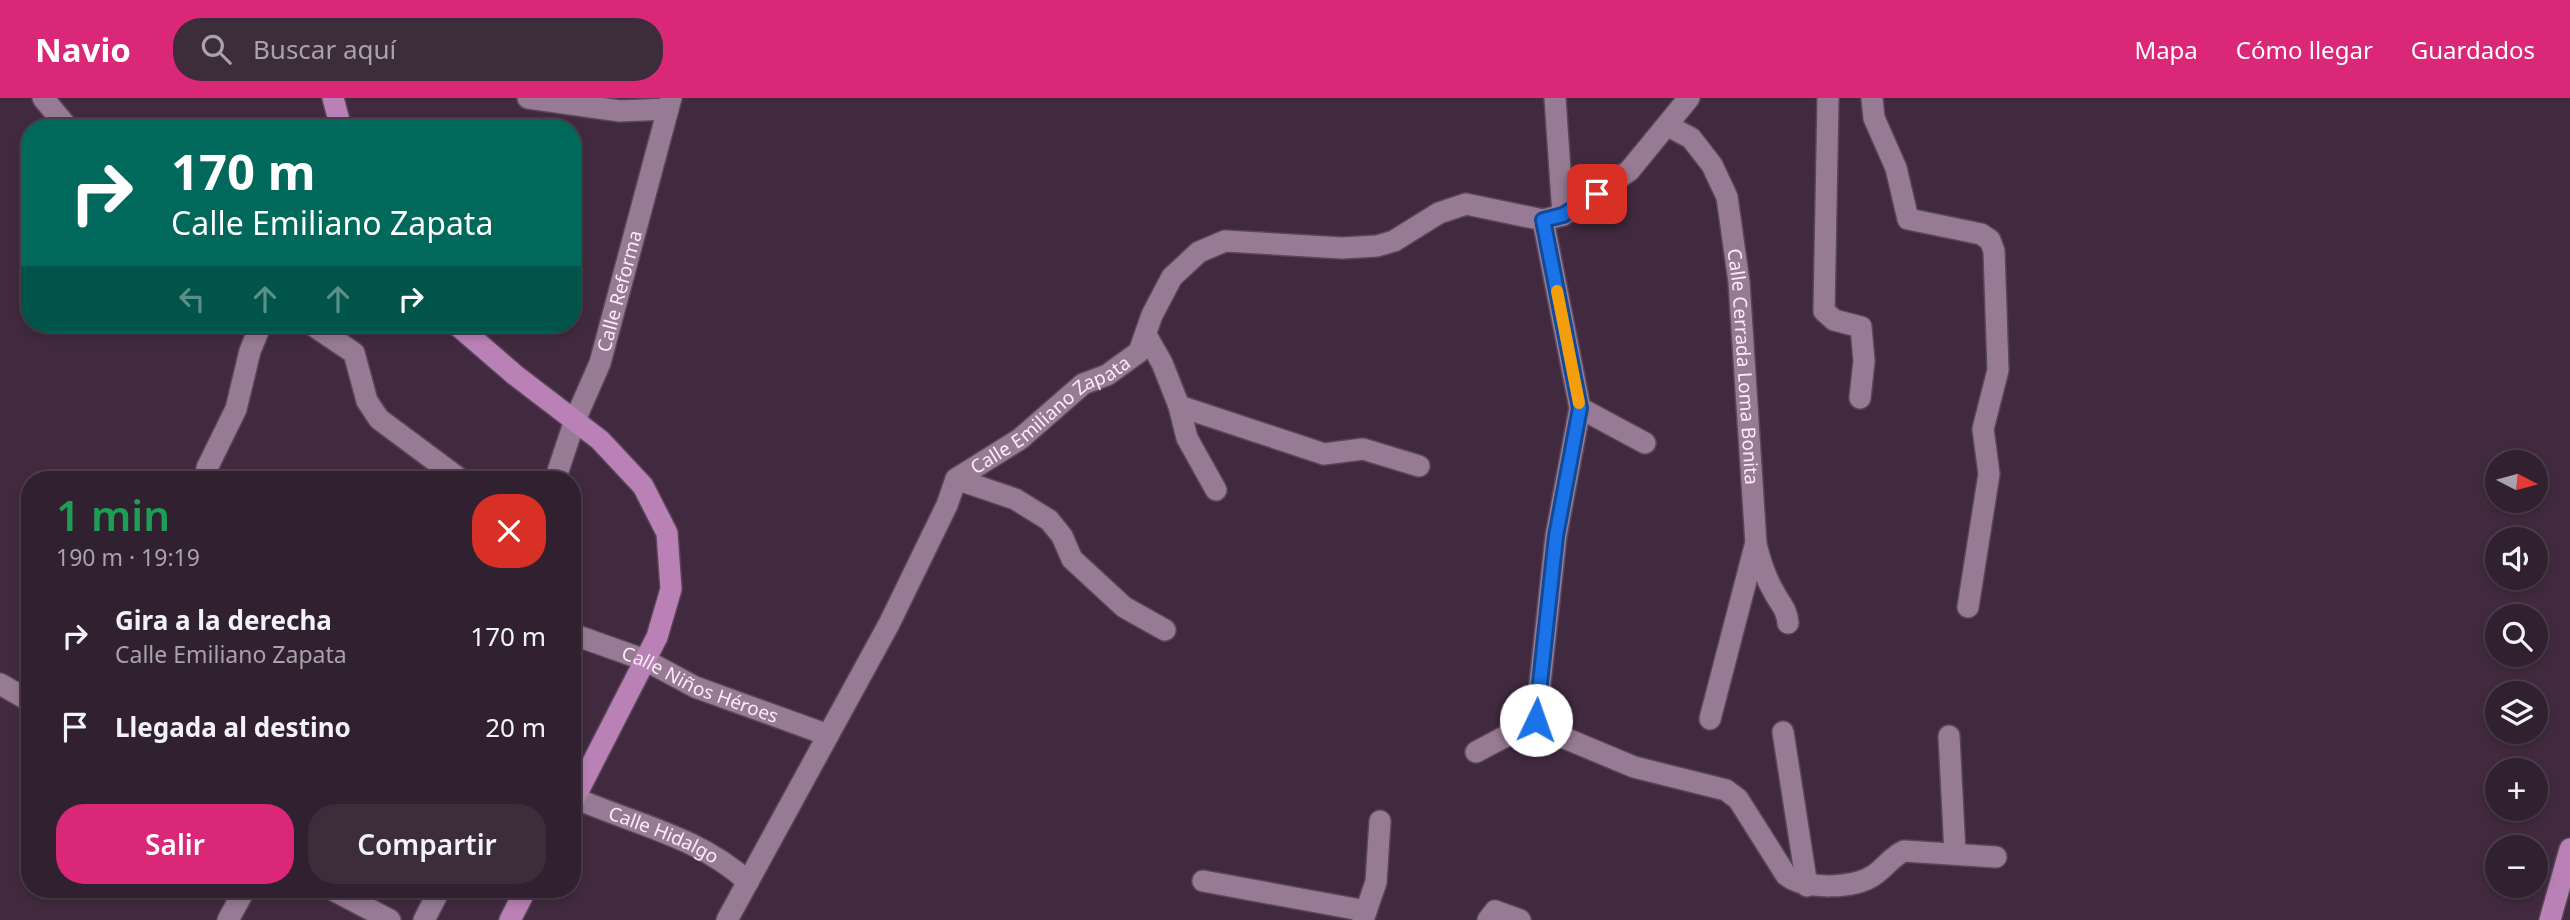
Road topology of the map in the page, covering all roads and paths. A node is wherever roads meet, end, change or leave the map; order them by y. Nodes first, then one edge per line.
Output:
1 (43, 98) edge
2 (333, 98) edge
3 (528, 98) edge
4 (1555, 98) edge
5 (1689, 98) edge
6 (1828, 98) edge
7 (1872, 98) edge
8 (669, 104) edge
9 (60, 119) edge
10 (339, 119) edge
11 (1668, 126) junction
12 (1553, 218) junction
13 (257, 333) edge
14 (324, 333) edge
15 (466, 333) edge
16 (1146, 335) junction
17 (1860, 398) dead end
18 (1179, 406) junction
19 (1580, 408) junction
20 (575, 420) junction
21 (1645, 443) dead end
22 (1419, 466) dead end
23 (207, 468) dead end
24 (449, 471) edge
25 (558, 471) edge
26 (956, 479) junction
27 (1216, 491) dead end
28 (1756, 544) junction
29 (1968, 607) dead end
30 (1788, 623) dead end
31 (1165, 630) dead end
32 (581, 637) edge
33 (645, 660) junction
34 (0, 684) edge
35 (21, 696) edge
36 (1710, 719) dead end
37 (1536, 720) junction
38 (1783, 732) dead end
39 (828, 735) junction
40 (1949, 736) dead end
41 (1476, 752) dead end
42 (581, 786) edge
43 (581, 802) edge
44 (1380, 821) dead end
45 (2570, 849) edge
46 (1955, 853) junction
47 (1996, 857) dead end
48 (1203, 881) dead end
49 (748, 882) junction
50 (1807, 886) junction
51 (241, 898) edge
52 (348, 898) edge
53 (435, 898) edge
54 (521, 898) edge
55 (1365, 915) edge
56 (228, 920) edge
57 (390, 920) edge
58 (424, 920) edge
59 (510, 920) edge
60 (727, 920) edge
61 (1488, 920) edge
62 (1520, 920) edge
63 (2550, 920) edge

1 - 9 street
2 - 10 main road
3 - 8 street
4 - 12 street
5 - 11 street
6 - 17 street
7 - 29 street
8 - 20 street, Calle Reforma
11 - 12 street
11 - 28 street, Calle Cerrada Loma Bonita
12 - 16 street, Calle Emiliano Zapata
12 - 19 street
13 - 23 street
14 - 24 street
15 - 20 main road
16 - 18 street
16 - 26 street, Calle Emiliano Zapata
18 - 22 street
18 - 27 street
19 - 21 street
19 - 37 street
20 - 25 street, Calle Reforma
20 - 33 main road
26 - 31 street
26 - 39 street, Calle Emiliano Zapata
28 - 30 street, Calle Cerrada Loma Bonita
28 - 36 street
32 - 33 street, Calle Niños Héroes
33 - 39 street, Calle Niños Héroes
33 - 42 main road
34 - 35 street
37 - 41 street
37 - 50 street
38 - 50 street
39 - 49 street, Calle Emiliano Zapata
40 - 46 street
43 - 49 street, Calle Hidalgo
44 - 55 street
45 - 63 main road
46 - 47 street
46 - 50 street
48 - 55 street
49 - 60 street, Calle Emiliano Zapata
51 - 56 street
52 - 57 street
53 - 58 street
54 - 59 main road
61 - 62 street

